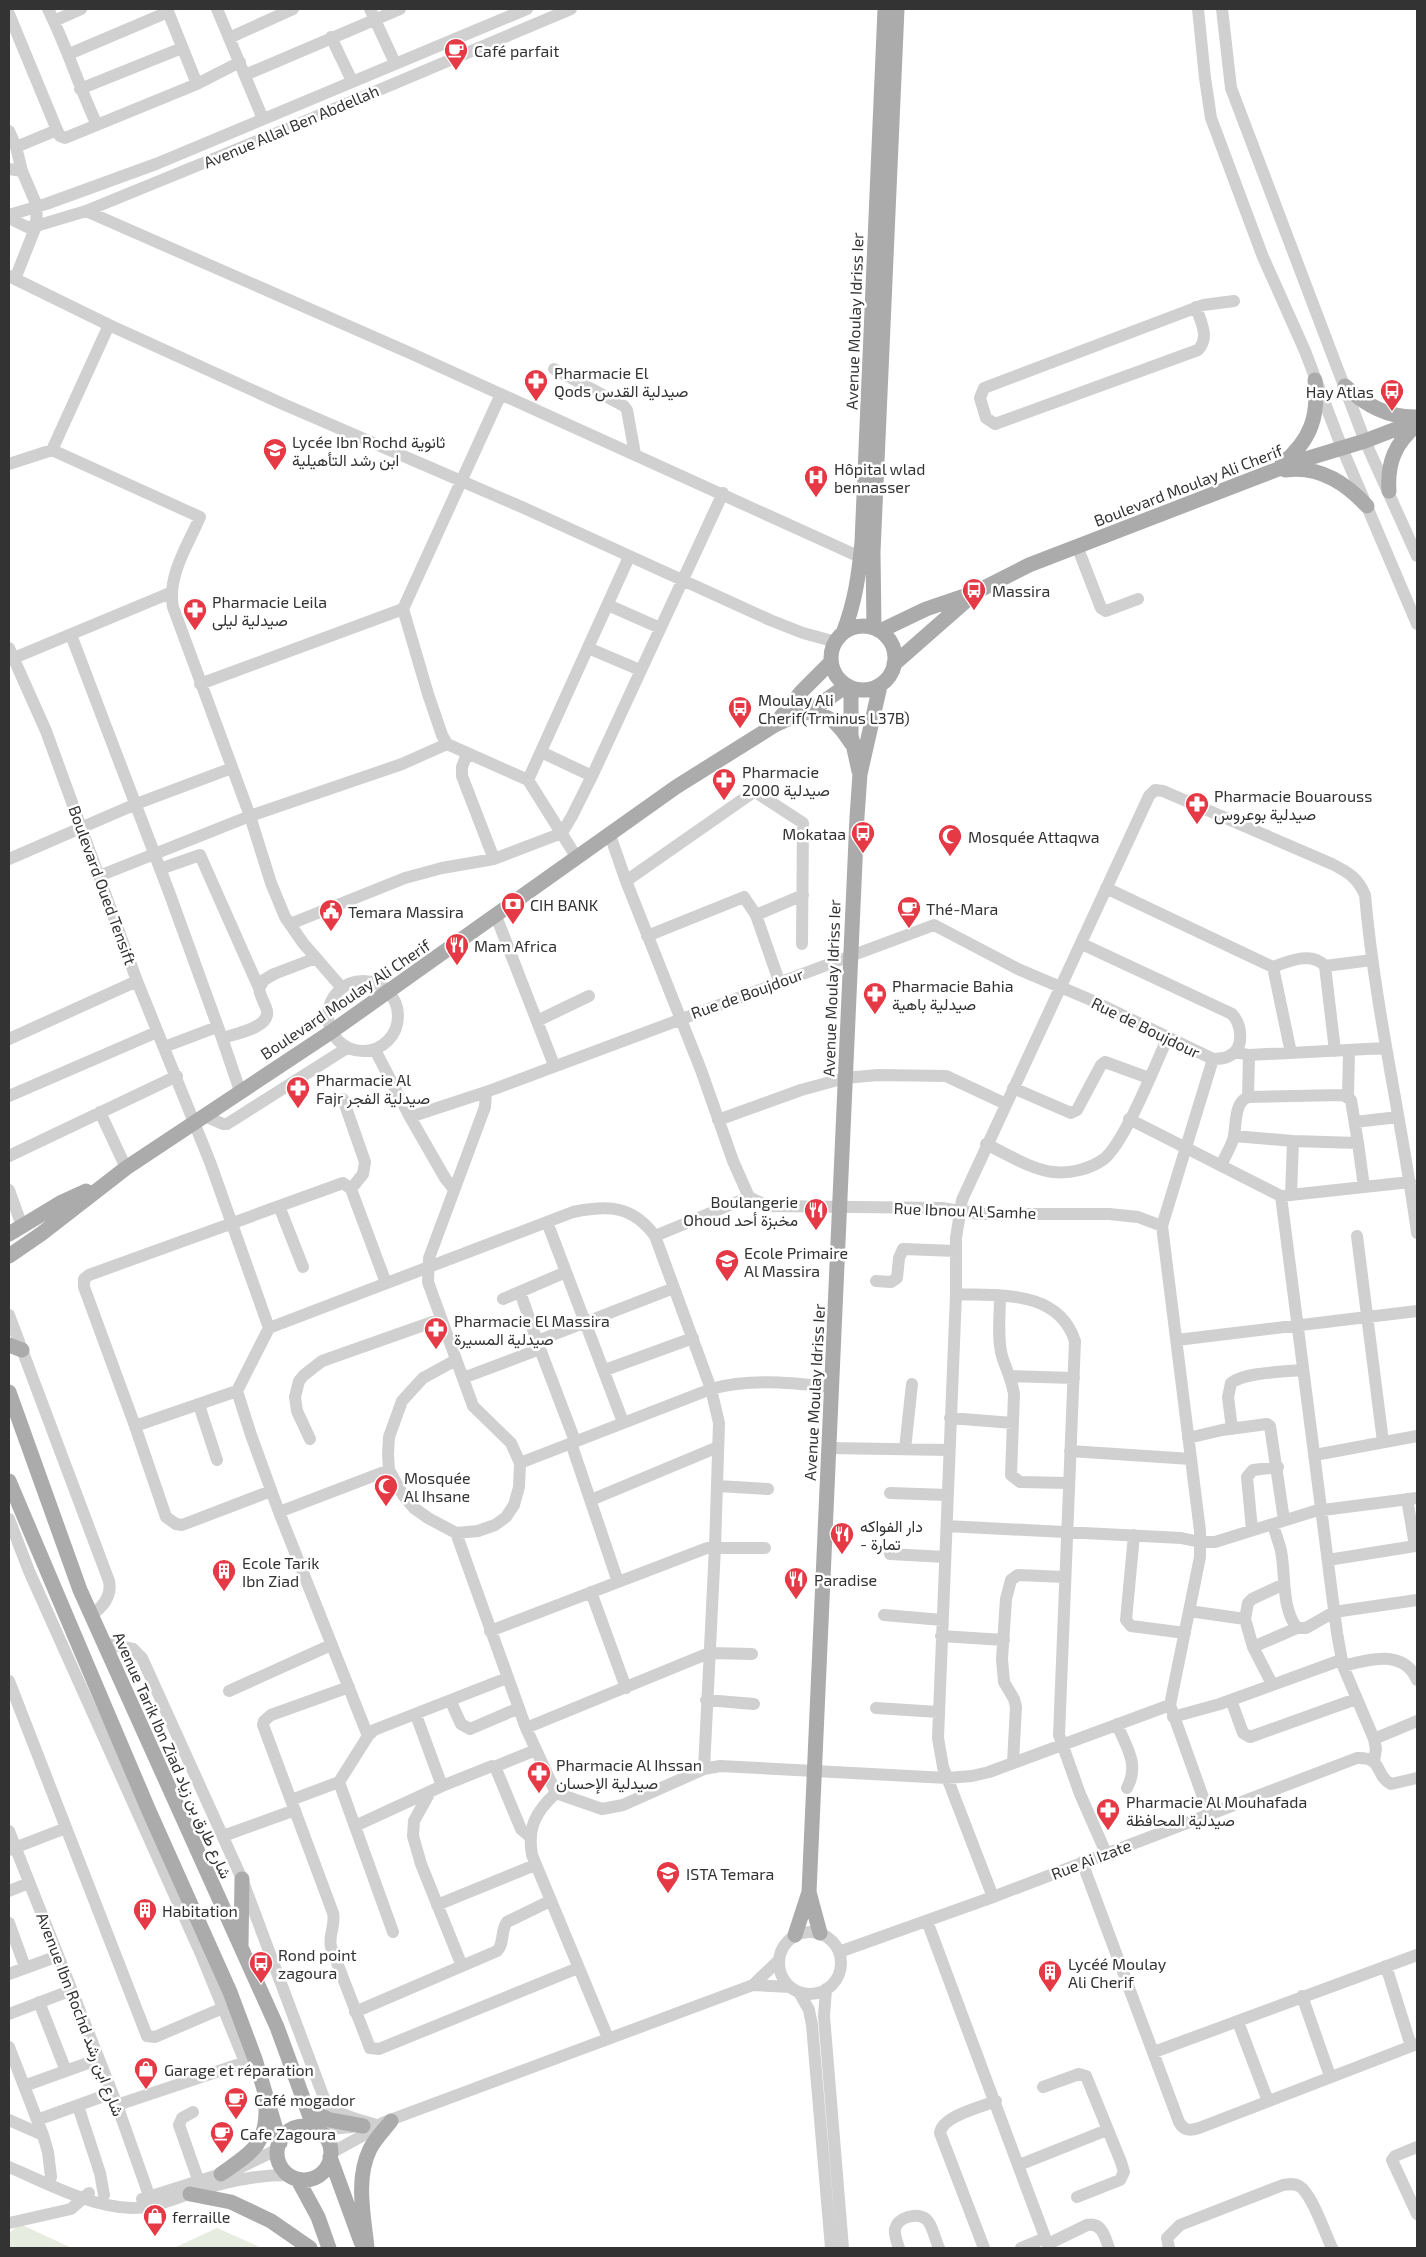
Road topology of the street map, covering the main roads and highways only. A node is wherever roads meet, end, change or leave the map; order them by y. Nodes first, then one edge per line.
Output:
1 (885, 9) edge
2 (897, 9) edge
3 (1315, 380) road end
4 (1345, 386) road end
5 (1417, 417) edge
6 (1417, 423) edge
7 (1266, 474) junction
8 (1389, 491) road end
9 (1367, 506) road end
10 (976, 592) junction
11 (877, 630) junction
12 (840, 638) junction
13 (832, 662) junction
14 (894, 664) junction
15 (880, 686) junction
16 (849, 687) junction
17 (805, 712) junction
18 (775, 724) junction
19 (853, 746) junction
20 (860, 774) junction
21 (108, 1181) junction
22 (15, 1230) edge
23 (9, 1256) edge
24 (9, 1392) edge
25 (10, 1490) edge
26 (242, 1879) road end
27 (809, 1892) junction
28 (820, 1933) road end
29 (795, 1935) road end
30 (241, 1950) junction
31 (265, 2094) junction
32 (308, 2109) junction
33 (391, 2121) road end
34 (370, 2126) road end
35 (316, 2129) junction
36 (279, 2146) junction
37 (330, 2155) junction
38 (221, 2174) road end
39 (294, 2178) junction
40 (194, 2188) road end
41 (310, 2248) edge
42 (329, 2248) edge
43 (365, 2248) edge

1 - 12 main road, Avenue Moulay Idriss Ier
2 - 11 main road, Avenue Moulay Idriss Ier
3 - 7 main road
4 - 5 main road
6 - 7 main road, Boulevard Moulay Ali Cherif
6 - 8 main road
7 - 9 main road
7 - 10 main road, Boulevard Moulay Ali Cherif
10 - 11 main road, Boulevard Moulay Ali Cherif
10 - 14 main road, Boulevard Moulay Ali Cherif
11 - 12 main road
11 - 14 main road
12 - 13 main road
13 - 16 main road
13 - 18 main road, Boulevard Moulay Ali Cherif
14 - 15 main road
15 - 16 main road
15 - 20 main road
16 - 17 main road, Boulevard Moulay Ali Cherif
16 - 19 main road
17 - 18 main road, Boulevard Moulay Ali Cherif
17 - 19 main road
18 - 21 main road, Boulevard Moulay Ali Cherif
19 - 20 main road
20 - 27 main road, Avenue Moulay Idriss Ier
21 - 22 main road, Boulevard Moulay Ali Cherif
21 - 23 main road, Boulevard Moulay Ali Cherif
24 - 30 main road, Avenue Tarik Ibn Ziad شارع طارق بن زياد
25 - 31 main road
26 - 30 main road
27 - 28 main road
27 - 29 main road
30 - 32 main road, Avenue Tarik Ibn Ziad شارع طارق بن زياد
31 - 36 main road
31 - 38 main road
32 - 34 main road
32 - 35 main road, Avenue Tarik Ibn Ziad شارع طارق بن زياد
33 - 43 main road
35 - 36 main road
35 - 37 main road
36 - 39 main road
37 - 39 main road
37 - 43 main road
39 - 42 main road
40 - 41 main road

